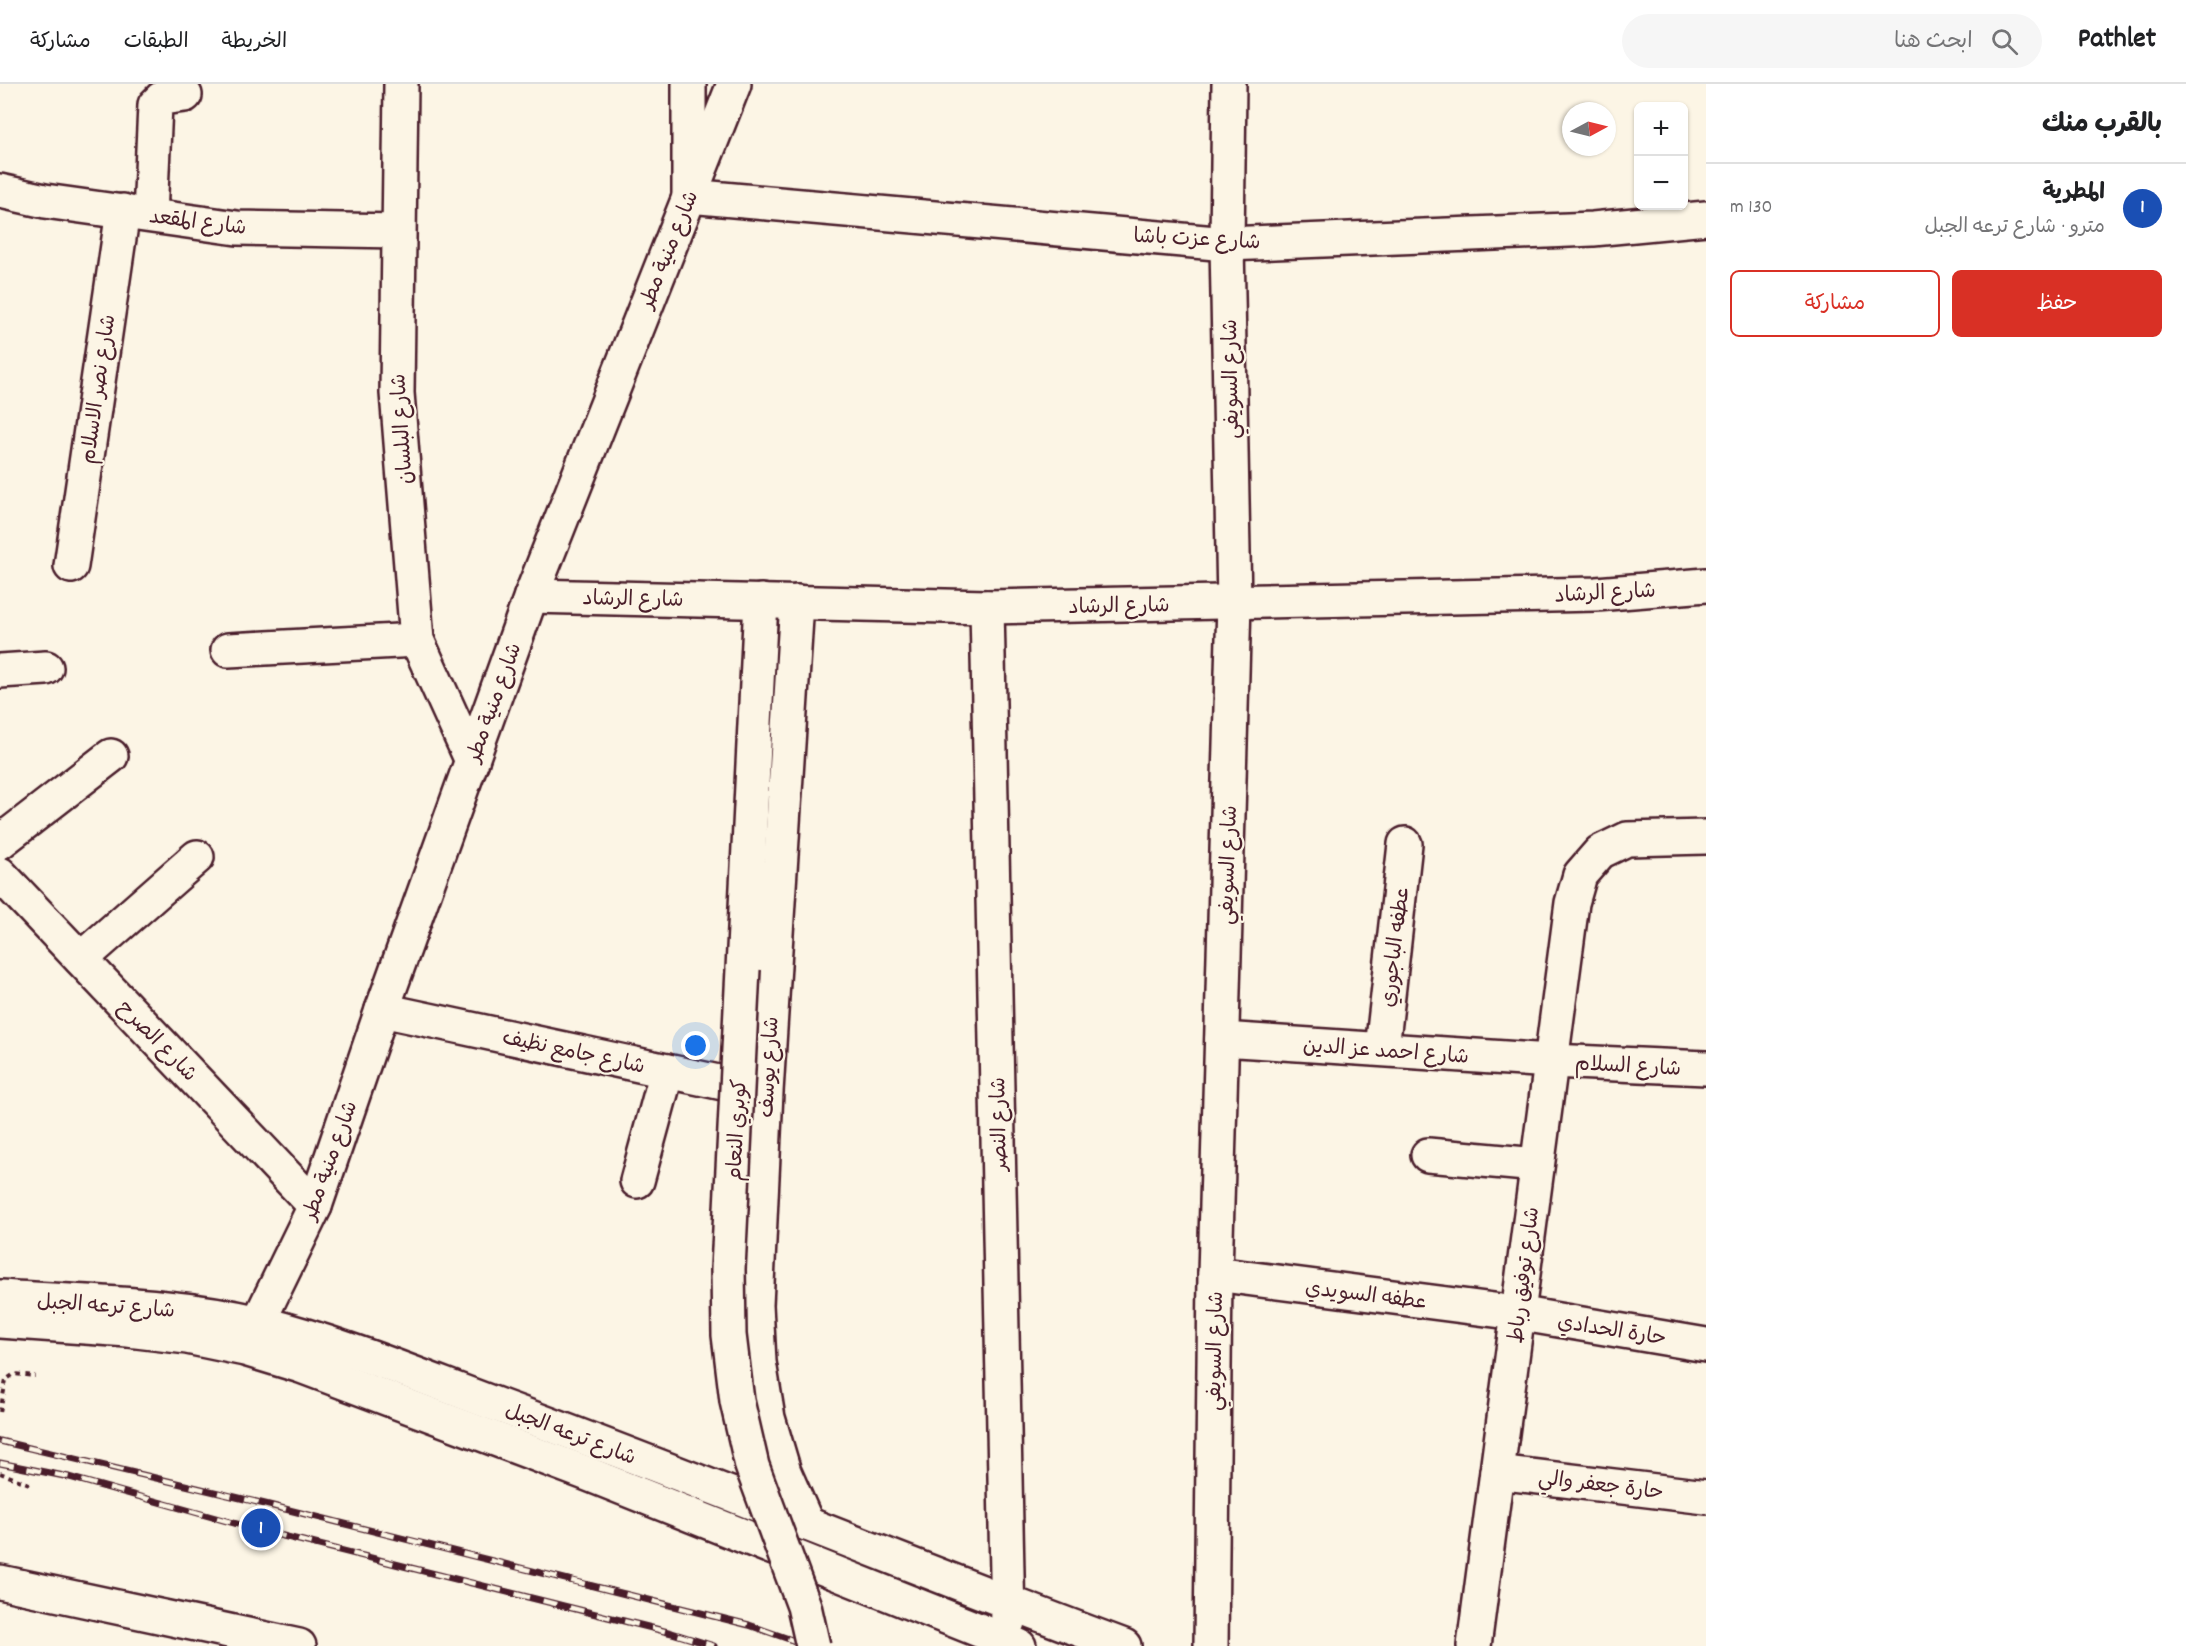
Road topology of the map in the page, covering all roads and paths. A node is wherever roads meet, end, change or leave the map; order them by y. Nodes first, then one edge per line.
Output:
1 (401, 84) edge
2 (689, 84) edge
3 (734, 84) edge
4 (1229, 84) edge
5 (185, 95) dead end
6 (0, 191) edge
7 (689, 196) junction
8 (137, 213) junction
9 (1706, 218) edge
10 (398, 231) junction
11 (1227, 244) junction
12 (71, 566) dead end
13 (1706, 585) edge
14 (531, 596) junction
15 (761, 602) junction
16 (797, 602) junction
17 (1234, 603) junction
18 (987, 607) junction
19 (417, 640) junction
20 (228, 650) dead end
21 (46, 668) dead end
22 (0, 671) edge
23 (111, 756) dead end
24 (472, 761) junction
25 (1706, 837) edge
26 (0, 842) edge
27 (1406, 844) dead end
28 (197, 857) dead end
29 (0, 874) edge
30 (81, 959) junction
31 (382, 1010) junction
32 (1222, 1039) junction
33 (1382, 1049) junction
34 (1551, 1061) junction
35 (1706, 1068) edge
36 (667, 1071) junction
37 (766, 1092) junction
38 (1428, 1155) dead end
39 (1537, 1166) junction
40 (637, 1181) dead end
41 (315, 1206) junction
42 (1215, 1274) junction
43 (0, 1297) edge
44 (1518, 1313) junction
45 (0, 1321) edge
46 (258, 1323) junction
47 (1706, 1345) edge
48 (35, 1376) dead end
49 (0, 1412) edge
50 (1497, 1472) junction
51 (0, 1473) edge
52 (32, 1485) dead end
53 (1706, 1497) edge
54 (807, 1524) junction
55 (0, 1582) edge
56 (1008, 1603) junction
57 (1014, 1644) edge
58 (299, 1646) edge
59 (813, 1646) edge
60 (1124, 1646) edge
61 (1211, 1646) edge
62 (1474, 1646) edge

1 - 10 street, شارع البلسان
2 - 7 street
3 - 7 street, شارع منية مطر
4 - 11 street, شارع السويفي
5 - 8 street, شارع نصر الاسلام
6 - 8 street, شارع المقعد
7 - 11 street, شارع عزت باشا
7 - 14 street, شارع منية مطر
8 - 10 street, شارع المقعد
8 - 12 street, شارع نصر الاسلام
9 - 11 street, شارع عزت باشا
10 - 19 street, شارع البلسان
11 - 17 street, شارع السويفي
13 - 17 street, شارع الرشاد
14 - 15 street, شارع الرشاد
14 - 24 street, شارع منية مطر
15 - 16 street, شارع الرشاد
15 - 59 street, كوبري النعام, bridge
16 - 18 street, شارع الرشاد
16 - 37 street, شارع يوسف
17 - 18 street, شارع الرشاد
17 - 32 street, شارع السويفي
18 - 56 street, شارع النصر
19 - 20 street
19 - 24 street, شارع البلسان
21 - 22 street
23 - 26 street
24 - 31 street, شارع منية مطر
25 - 34 street, شارع توفيق رباط
27 - 33 street, عطفه الباجوري
28 - 30 street
29 - 30 street, شارع الصرح
30 - 41 street, شارع الصرح
31 - 36 street, شارع جامع نظيف
31 - 41 street, شارع منية مطر
32 - 33 street, شارع احمد عز الدين
32 - 42 street, شارع السويفي
33 - 34 street, شارع احمد عز الدين
34 - 35 street, شارع السلام
34 - 39 street, شارع توفيق رباط
36 - 37 street, شارع جامع نظيف
36 - 40 street
37 - 54 street, شارع يوسف
38 - 39 street
39 - 44 street, شارع توفيق رباط
41 - 46 street, شارع منية مطر
42 - 44 street, عطفه السويدي
42 - 61 street, شارع السويفي
43 - 46 street, شارع ترعه الجبل
44 - 47 street, حارة الحدادي
44 - 50 street, شارع توفيق رباط
45 - 57 street, شارع ترعه الجبل
46 - 54 street, شارع ترعه الجبل
48 - 49 path
50 - 53 street, حارة جعفر والي
50 - 62 street, شارع توفيق رباط
51 - 52 path
54 - 56 street, شارع ترعه الجبل
55 - 58 street
56 - 57 street, شارع النصر
56 - 60 street, شارع ترعه الجبل

